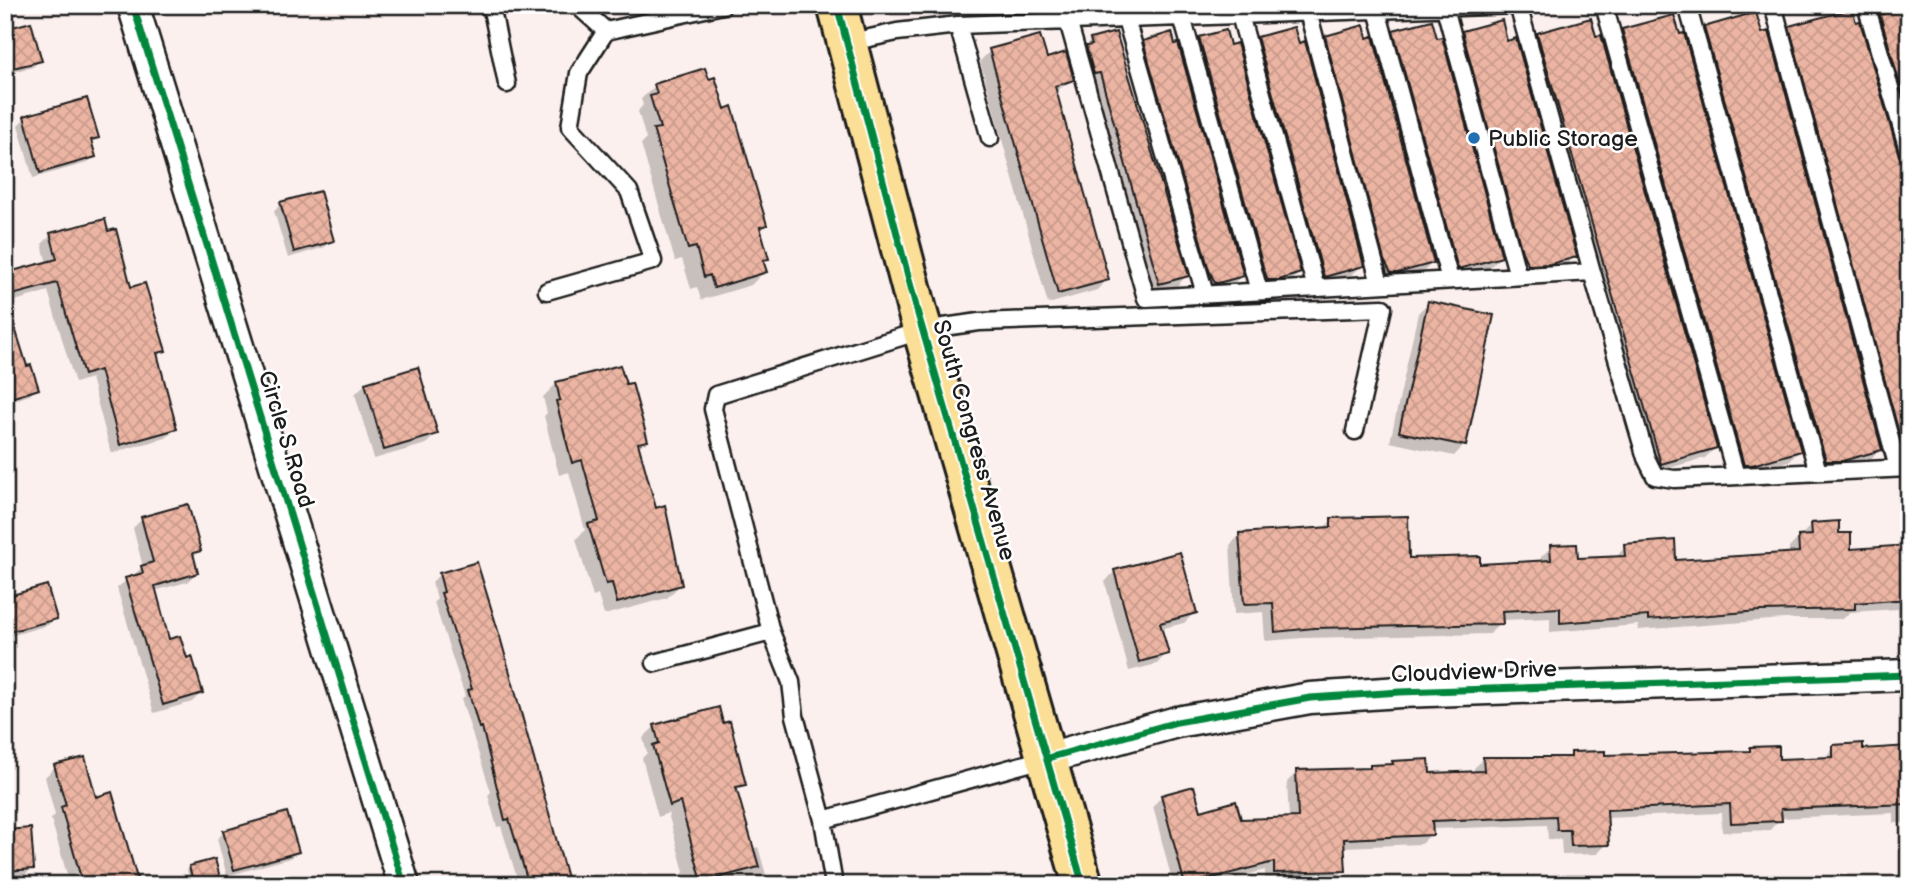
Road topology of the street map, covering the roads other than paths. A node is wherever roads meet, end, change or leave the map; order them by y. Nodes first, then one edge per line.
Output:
1 (133, 5) edge
2 (491, 5) edge
3 (577, 5) edge
4 (723, 5) edge
5 (836, 5) edge
6 (1517, 5) edge
7 (1604, 5) edge
8 (1687, 5) edge
9 (1773, 5) edge
10 (1866, 5) edge
11 (1445, 8) junction
12 (1377, 10) junction
13 (1308, 12) junction
14 (1240, 15) junction
15 (1181, 17) junction
16 (1126, 19) junction
17 (1068, 21) junction
18 (958, 24) junction
19 (606, 31) junction
20 (847, 43) junction
21 (507, 85) dead end
22 (990, 138) dead end
23 (1909, 153) edge
24 (1592, 272) junction
25 (1518, 276) junction
26 (1451, 280) junction
27 (1380, 284) junction
28 (1316, 288) junction
29 (547, 291) dead end
30 (1259, 291) junction
31 (1205, 295) junction
32 (923, 330) junction
33 (1355, 431) dead end
34 (1903, 468) edge
35 (1818, 472) junction
36 (1736, 476) junction
37 (771, 632) junction
38 (656, 663) dead end
39 (1909, 675) edge
40 (1048, 758) junction
41 (823, 820) junction
42 (404, 885) edge
43 (834, 885) edge
44 (1083, 885) edge

1 - 42 street, Circle S Road
2 - 21 lane
3 - 19 lane
4 - 19 lane
5 - 20 main road, South Congress Avenue
6 - 11 lane
6 - 24 lane
7 - 36 lane
8 - 35 lane
9 - 34 lane
10 - 23 lane
11 - 12 lane
11 - 25 lane
12 - 13 lane
12 - 26 lane
13 - 14 lane
13 - 27 lane
14 - 15 lane
14 - 28 lane
15 - 16 lane
15 - 30 lane
16 - 17 lane
16 - 31 lane
17 - 18 lane
17 - 31 lane
18 - 20 lane
18 - 22 lane
19 - 29 lane
20 - 32 main road, South Congress Avenue
24 - 25 lane
24 - 36 lane
25 - 26 lane
26 - 27 lane
27 - 28 lane
28 - 30 lane
30 - 31 lane
32 - 33 lane
32 - 37 lane
32 - 40 main road, South Congress Avenue
34 - 35 lane
35 - 36 lane
37 - 38 lane
37 - 41 lane
39 - 40 street, Cloudview Drive
40 - 41 lane
40 - 44 main road, South Congress Avenue
41 - 43 lane

